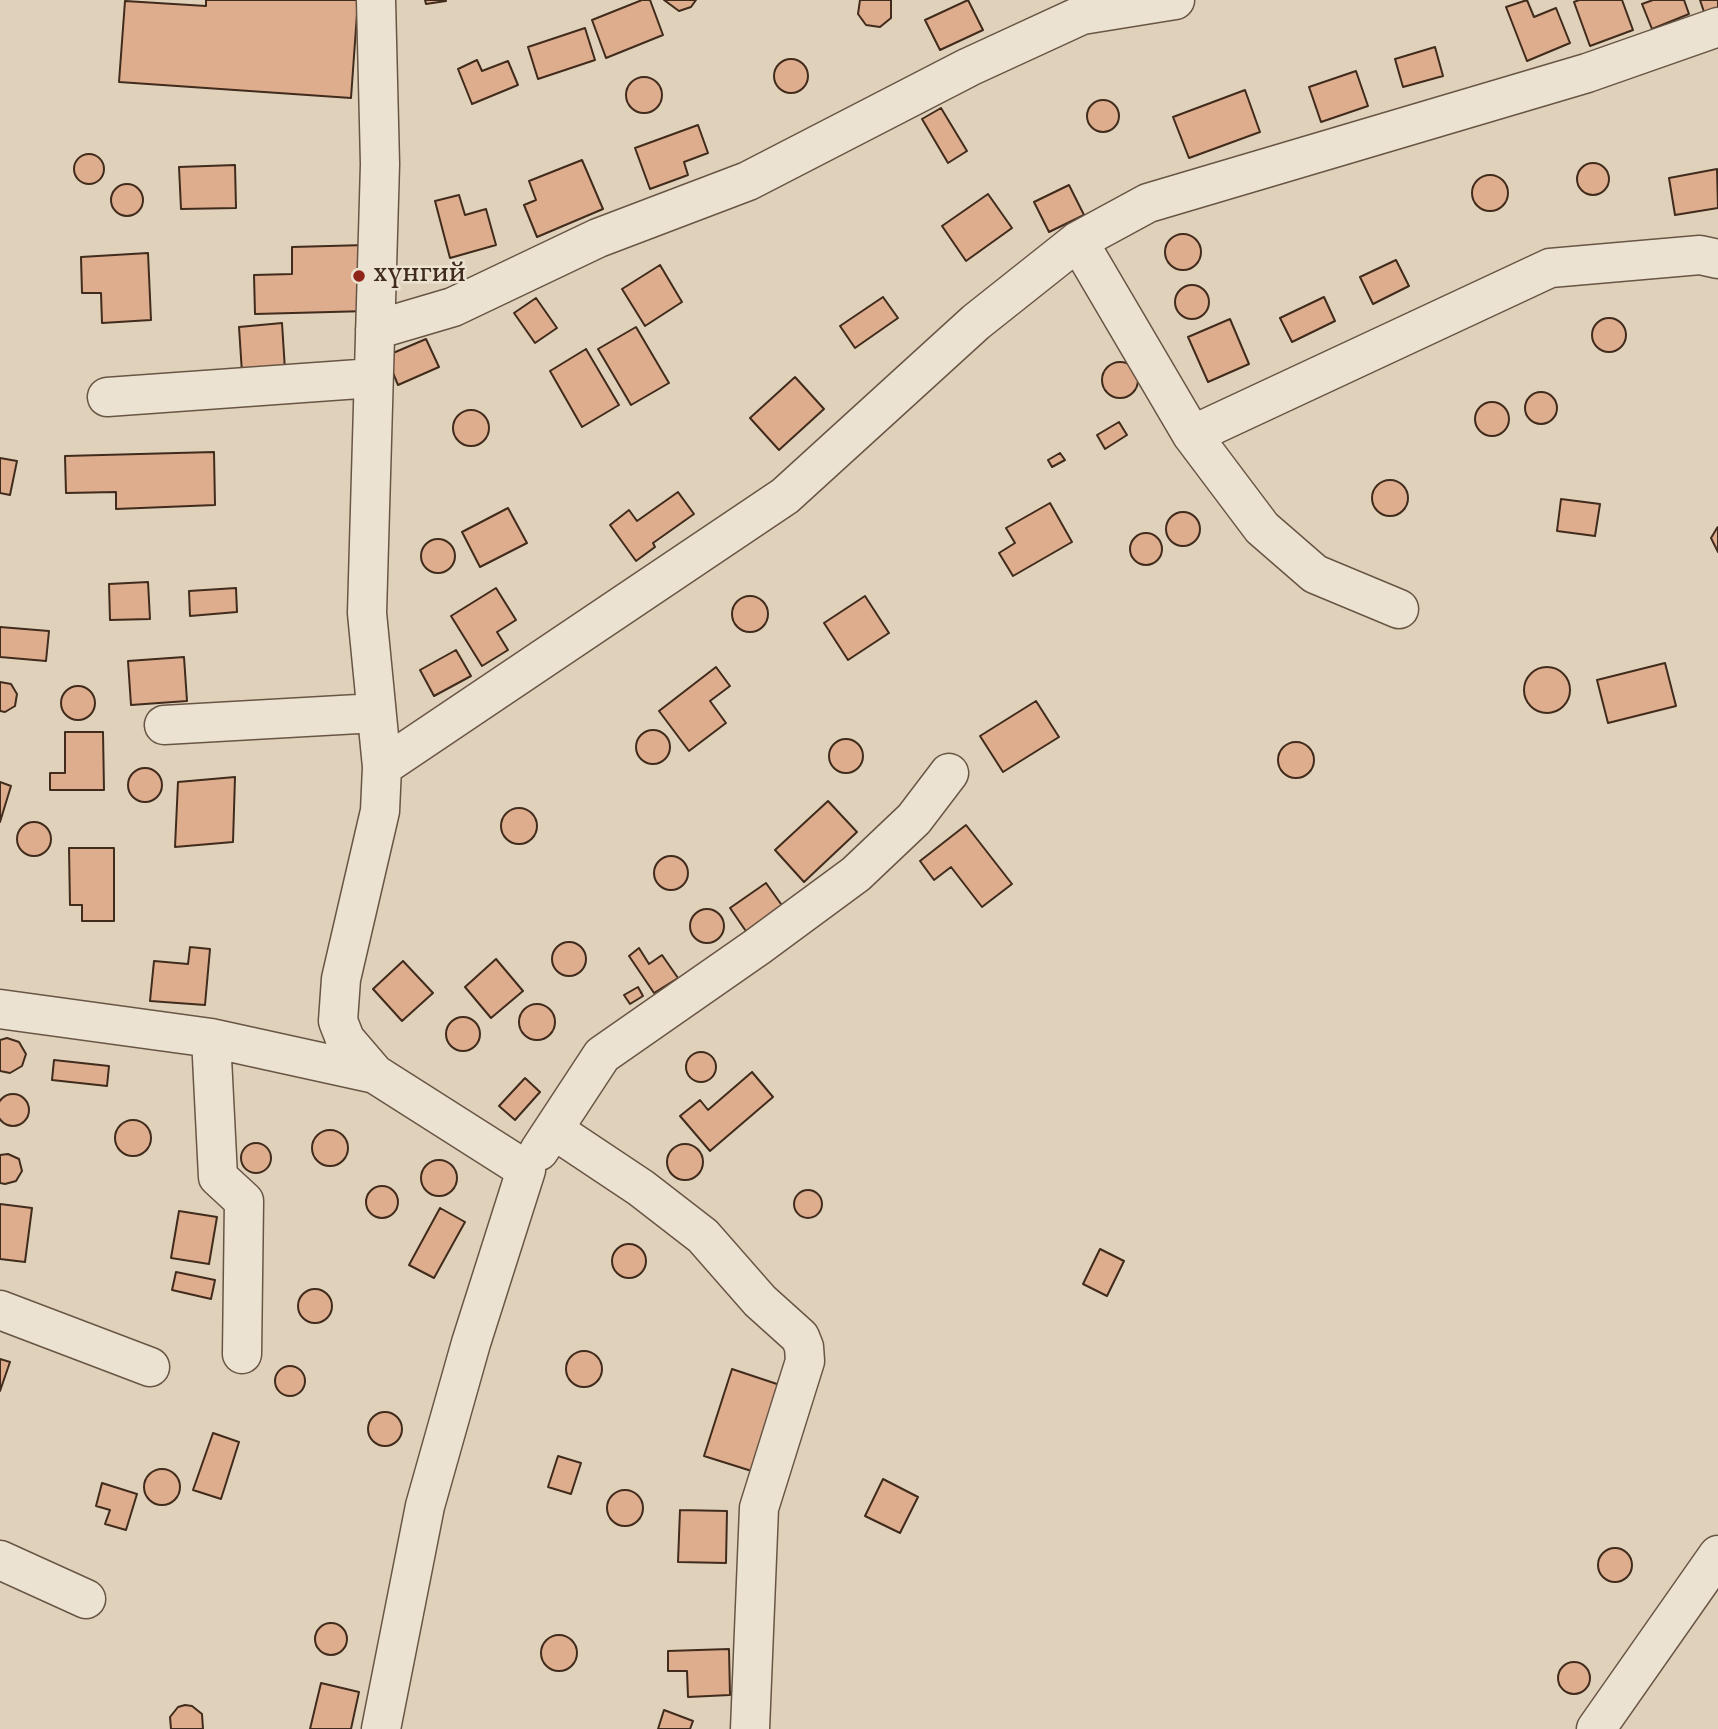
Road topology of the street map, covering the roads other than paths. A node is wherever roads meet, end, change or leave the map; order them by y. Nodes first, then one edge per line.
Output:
1 (376, 0) edge
2 (1175, 0) edge
3 (1718, 27) edge
4 (1078, 241) junction
5 (1718, 259) edge
6 (375, 330) junction
7 (373, 378) junction
8 (107, 397) dead end
9 (1192, 435) junction
10 (1399, 609) dead end
11 (376, 713) junction
12 (164, 726) dead end
13 (382, 767) junction
14 (948, 773) dead end
15 (0, 1009) edge
16 (211, 1038) junction
17 (374, 1074) junction
18 (554, 1130) junction
19 (527, 1170) junction
20 (0, 1310) edge
21 (242, 1354) dead end
22 (150, 1367) dead end
23 (1718, 1555) edge
24 (0, 1560) edge
25 (86, 1599) dead end
26 (381, 1729) edge
27 (750, 1729) edge
28 (1597, 1729) edge

1 - 6 street
2 - 6 street
3 - 4 street
4 - 9 street
4 - 13 street
5 - 9 street
6 - 7 street
7 - 8 street
7 - 11 street
9 - 10 street
11 - 12 street
11 - 13 street
13 - 17 street
14 - 18 street
15 - 16 street
16 - 17 street
16 - 21 street
17 - 19 street
18 - 19 street
18 - 27 street
19 - 26 street
20 - 22 street
23 - 28 street
24 - 25 street

